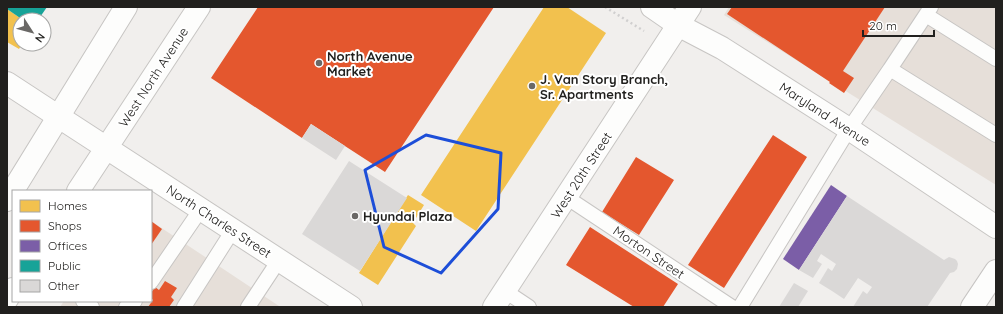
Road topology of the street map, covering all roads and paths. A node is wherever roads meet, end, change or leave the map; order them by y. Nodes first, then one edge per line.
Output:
1 (126, 7) edge
2 (199, 7) edge
3 (652, 7) edge
4 (690, 7) edge
5 (928, 11) edge
6 (678, 25) junction
7 (996, 59) edge
8 (890, 69) junction
9 (7, 83) edge
10 (59, 117) junction
11 (849, 129) junction
12 (996, 135) edge
13 (106, 148) junction
14 (13, 190) edge
15 (79, 190) edge
16 (566, 197) junction
17 (201, 209) junction
18 (996, 227) edge
19 (233, 230) junction
20 (279, 260) junction
21 (996, 270) edge
22 (152, 281) edge
23 (500, 299) edge
24 (722, 304) edge
25 (184, 307) edge
26 (248, 307) edge
27 (351, 307) edge
28 (529, 307) edge
29 (740, 307) edge
30 (972, 307) edge

1 - 10 main road
2 - 13 main road, West North Avenue
3 - 6 main road, Maryland Avenue
4 - 6 main road
5 - 7 lane
5 - 8 lane
6 - 11 main road, Maryland Avenue
6 - 16 main road, West 20th Street
8 - 11 lane
8 - 12 lane
9 - 10 main road, North Charles Street
10 - 13 main road, North Charles Street
10 - 14 main road
11 - 18 main road, Maryland Avenue
11 - 29 lane
13 - 15 main road, West North Avenue
13 - 17 main road, North Charles Street
16 - 23 main road, West 20th Street
16 - 24 lane, Morton Street
17 - 19 main road, North Charles Street
17 - 22 lane
19 - 20 main road, North Charles Street
19 - 25 lane
20 - 26 lane
20 - 27 main road, North Charles Street
21 - 30 main road
23 - 28 lane

